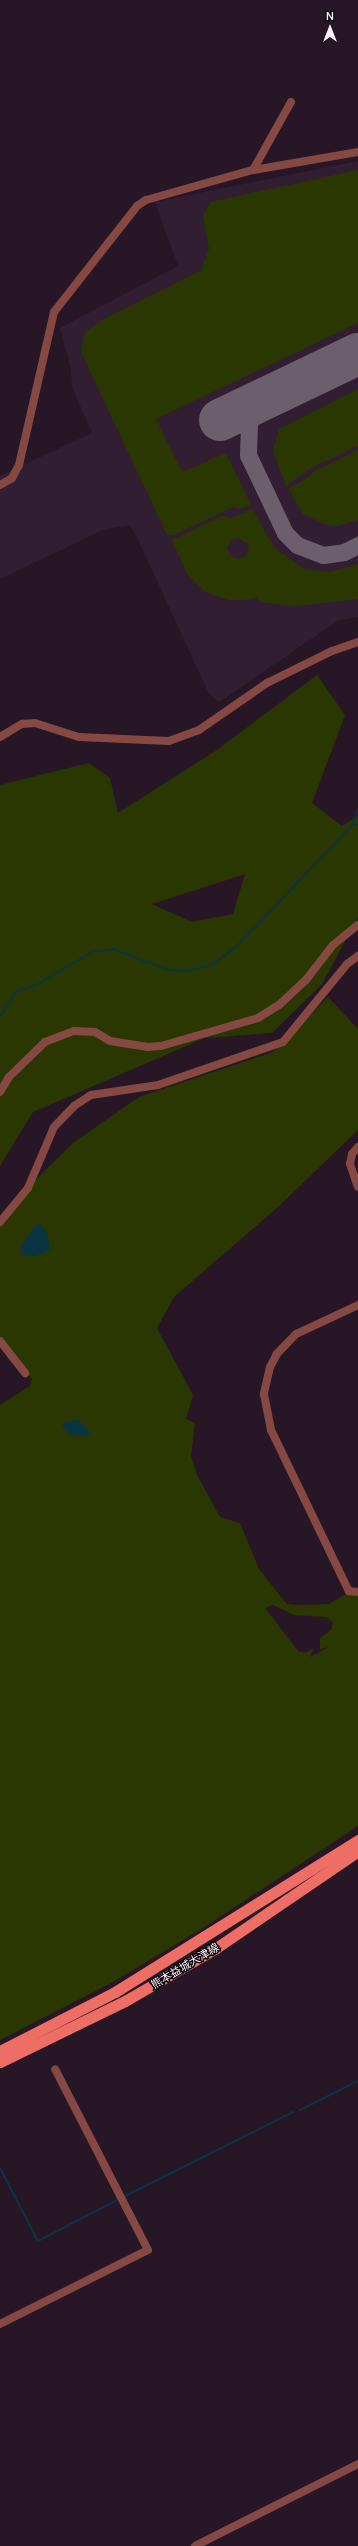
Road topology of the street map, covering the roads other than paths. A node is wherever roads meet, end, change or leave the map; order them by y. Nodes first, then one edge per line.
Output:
1 (291, 102) dead end
2 (358, 152) edge
3 (253, 170) junction
4 (0, 485) edge
5 (358, 642) edge
6 (0, 737) edge
7 (358, 926) edge
8 (358, 956) edge
9 (0, 1092) edge
10 (358, 1147) edge
11 (358, 1187) edge
12 (0, 1222) edge
13 (358, 1305) edge
14 (0, 1341) edge
15 (25, 1373) dead end
16 (358, 1592) edge
17 (358, 1840) edge
18 (358, 1851) edge
19 (0, 2051) edge
20 (0, 2062) edge
21 (55, 2069) dead end
22 (0, 2324) edge
23 (358, 2464) edge
24 (195, 2546) edge

1 - 3 street
2 - 3 street
3 - 4 street
5 - 6 street
7 - 9 street
8 - 12 street
10 - 11 street
13 - 16 street
14 - 15 street
17 - 19 main road, 熊本益城大津線
18 - 20 main road, 熊本益城大津線
21 - 22 street
23 - 24 street

